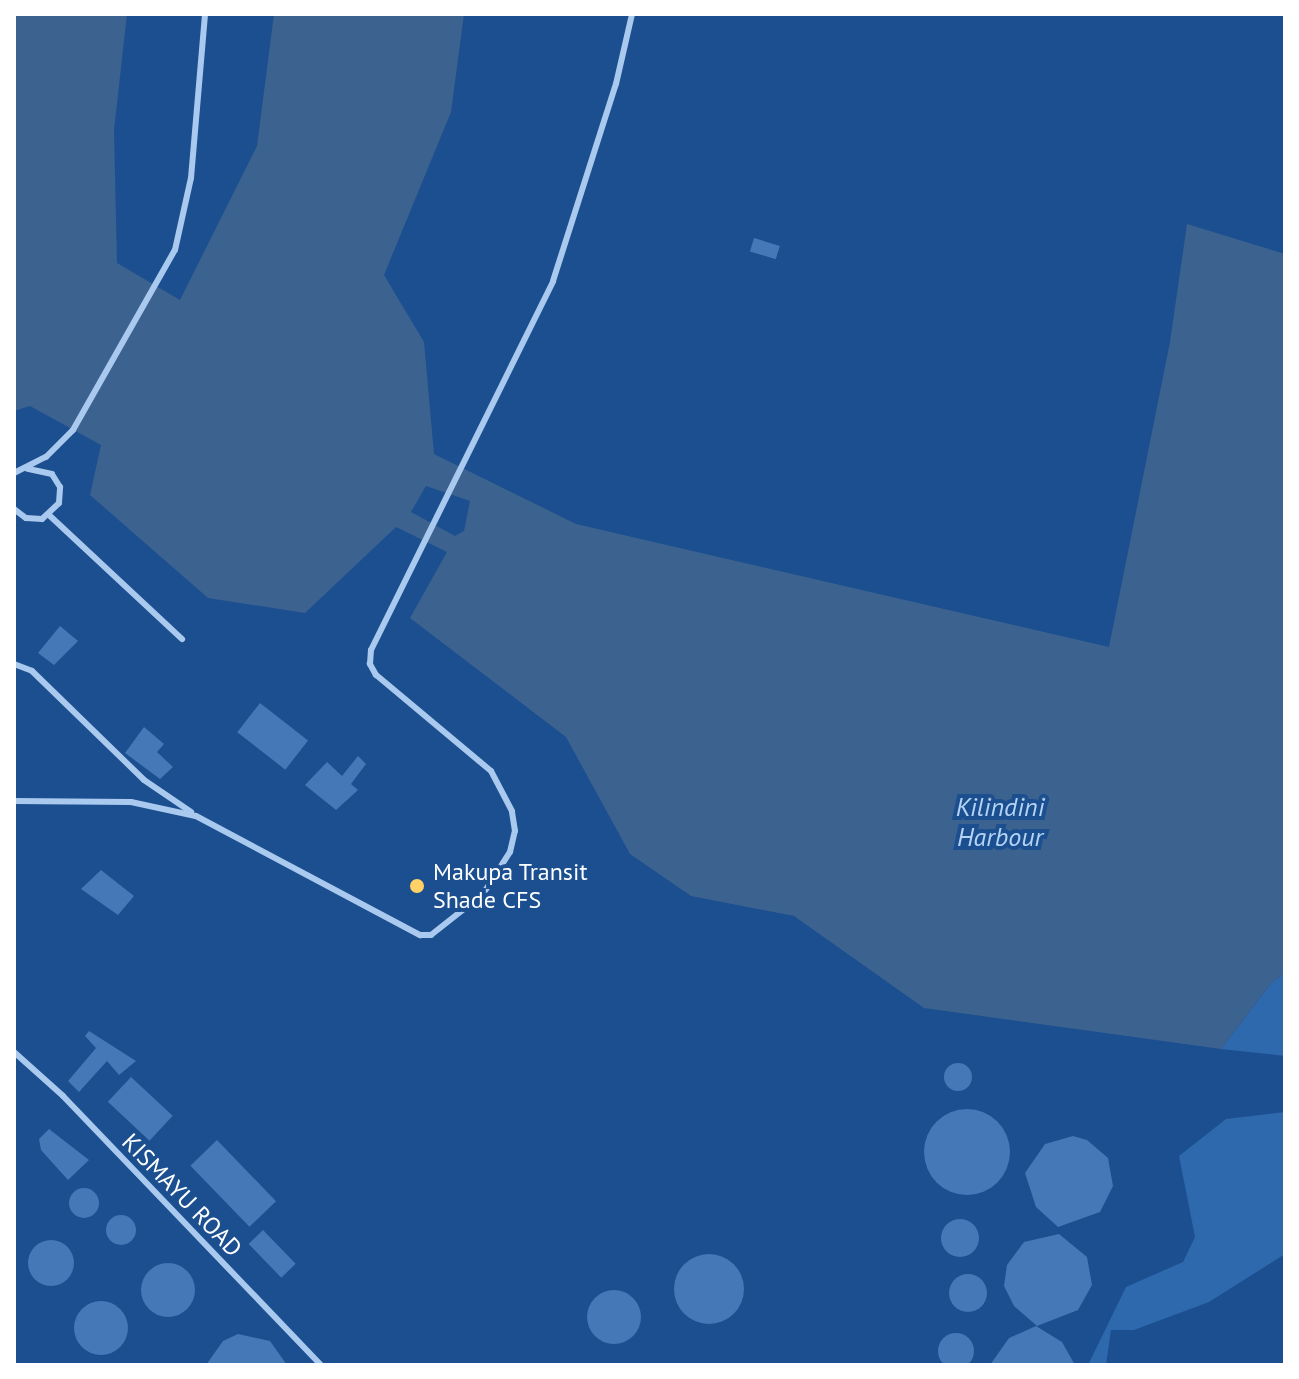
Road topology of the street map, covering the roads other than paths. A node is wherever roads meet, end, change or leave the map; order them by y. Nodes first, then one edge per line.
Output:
1 (205, 14) edge
2 (632, 14) edge
3 (24, 470) junction
4 (14, 475) edge
5 (14, 509) edge
6 (49, 515) junction
7 (182, 639) dead end
8 (14, 664) edge
9 (14, 801) edge
10 (196, 816) junction
11 (14, 1052) edge
12 (321, 1365) edge

1 - 3 lane
2 - 10 lane
3 - 4 lane
3 - 6 lane
5 - 6 lane
6 - 7 lane
8 - 10 lane
9 - 10 lane
11 - 12 lane, KISMAYU ROAD

